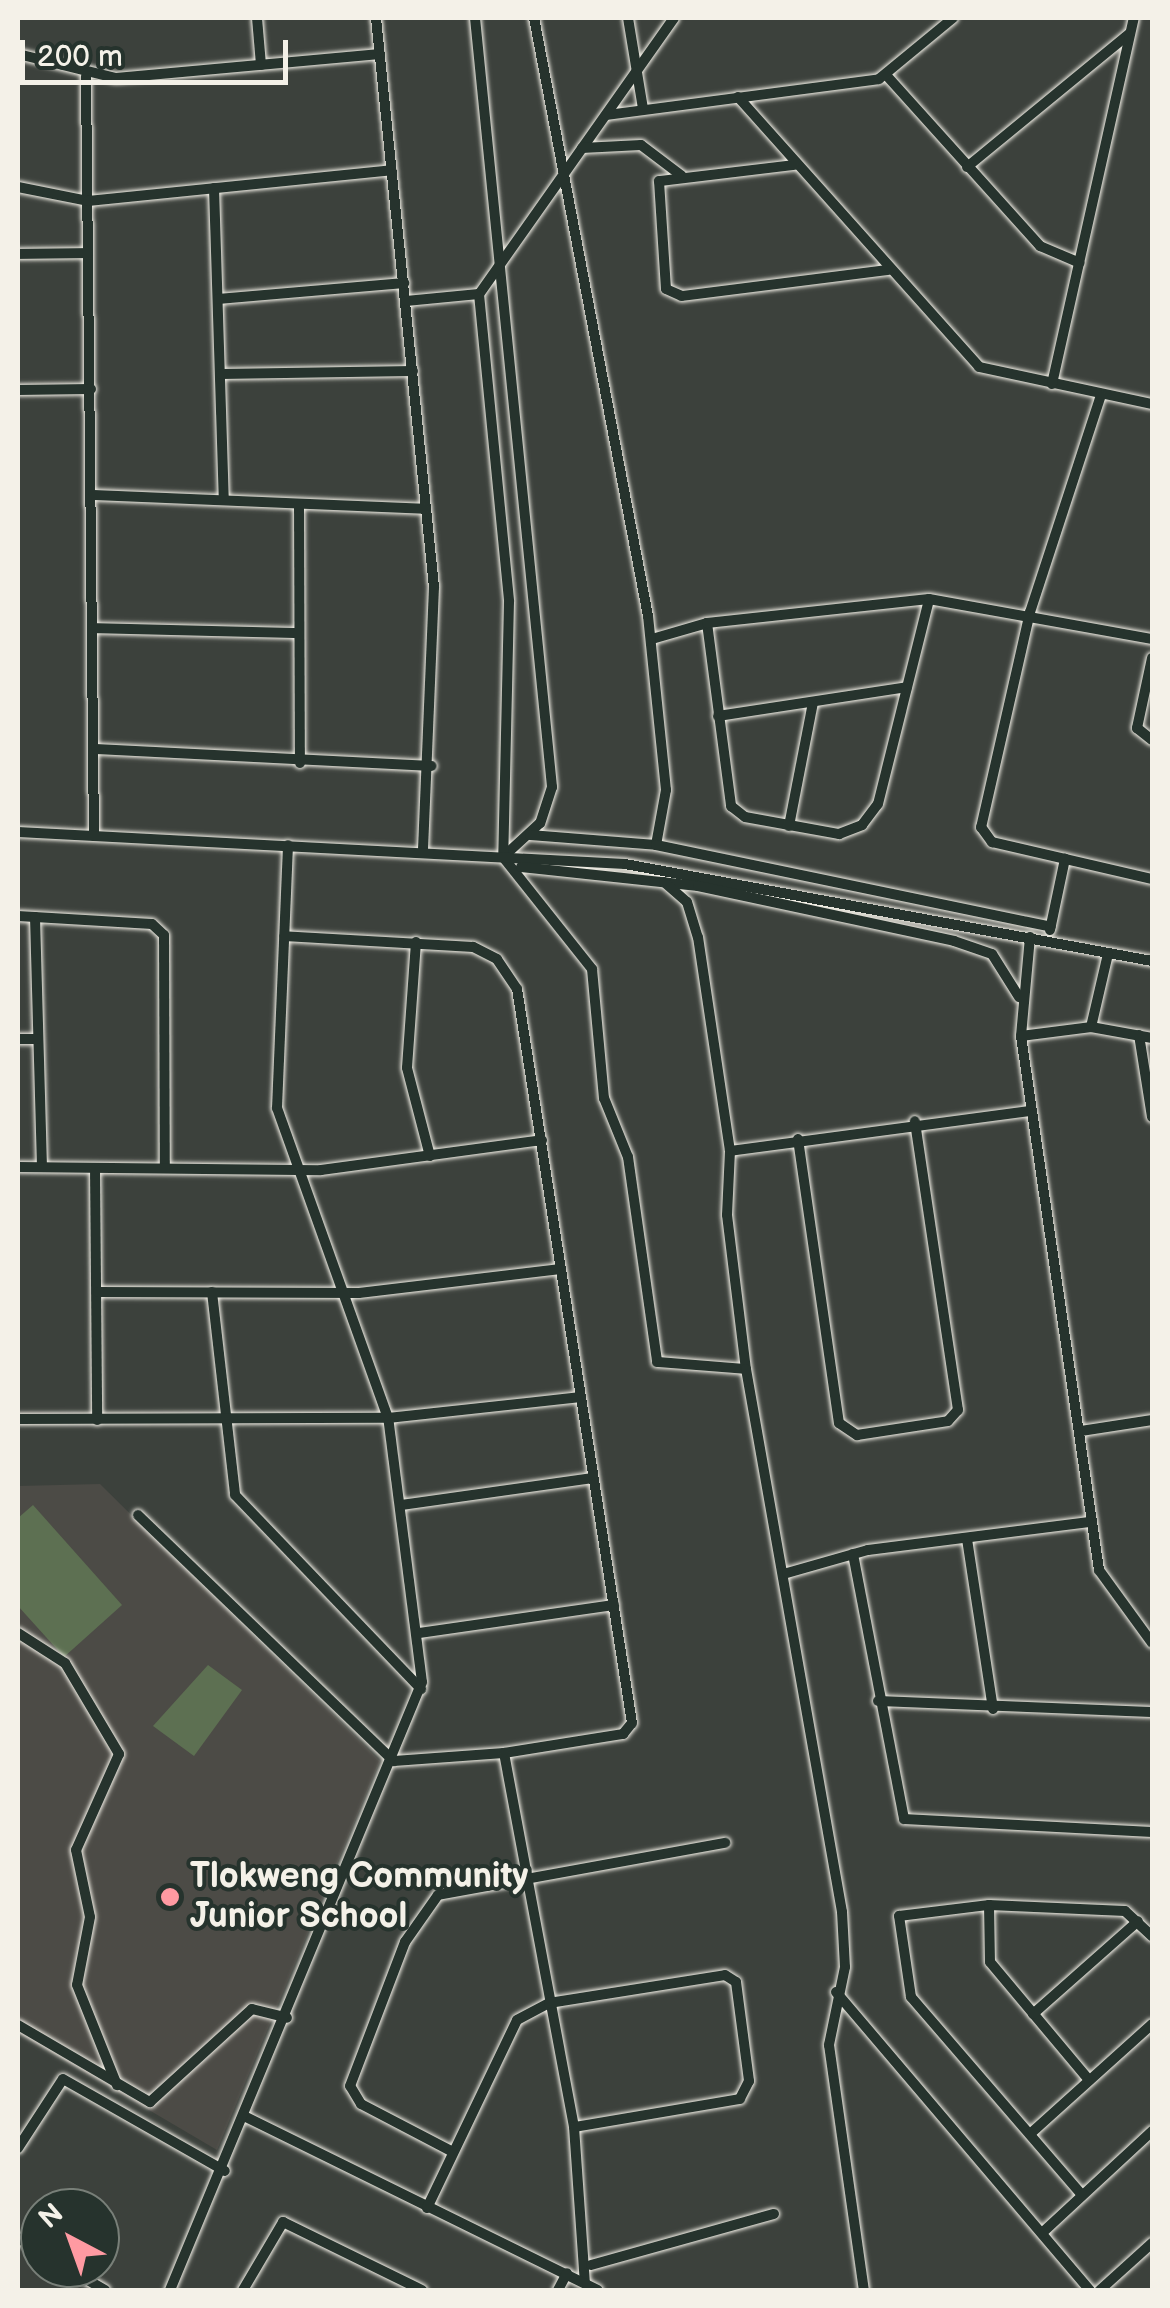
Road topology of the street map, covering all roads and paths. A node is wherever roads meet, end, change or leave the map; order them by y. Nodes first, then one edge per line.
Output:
1 (257, 18) edge
2 (376, 18) edge
3 (475, 18) edge
4 (534, 18) edge
5 (628, 18) edge
6 (674, 18) edge
7 (952, 18) edge
8 (1134, 18) edge
9 (1130, 33) junction
10 (18, 54) edge
11 (380, 54) junction
12 (261, 66) junction
13 (636, 75) junction
14 (86, 76) junction
15 (888, 76) junction
16 (738, 97) junction
17 (643, 109) junction
18 (607, 114) junction
19 (582, 148) junction
20 (794, 165) junction
21 (967, 167) junction
22 (391, 170) junction
23 (561, 176) junction
24 (682, 176) junction
25 (18, 187) edge
26 (214, 188) junction
27 (88, 201) junction
28 (88, 253) junction
29 (18, 254) edge
30 (1080, 263) junction
31 (500, 266) junction
32 (888, 270) junction
33 (404, 283) junction
34 (478, 294) junction
35 (218, 298) junction
36 (406, 300) junction
37 (413, 371) junction
38 (221, 374) junction
39 (1052, 384) junction
40 (91, 389) junction
41 (18, 390) edge
42 (1100, 395) junction
43 (1152, 404) edge
44 (94, 495) junction
45 (224, 500) junction
46 (300, 504) junction
47 (425, 509) junction
48 (929, 598) junction
49 (1030, 612) junction
50 (707, 624) junction
51 (94, 628) junction
52 (299, 633) junction
53 (652, 639) junction
54 (1152, 639) edge
55 (1152, 658) edge
56 (907, 687) junction
57 (813, 702) junction
58 (718, 716) junction
59 (1152, 740) edge
60 (96, 749) junction
61 (300, 763) junction
62 (432, 766) junction
63 (789, 826) junction
64 (18, 832) edge
65 (94, 836) junction
66 (530, 836) junction
67 (288, 845) junction
68 (656, 845) junction
69 (423, 851) junction
70 (507, 857) junction
71 (1064, 859) junction
72 (1152, 879) edge
73 (664, 882) junction
74 (18, 916) edge
75 (36, 916) junction
76 (1050, 928) junction
77 (284, 936) junction
78 (1030, 937) junction
79 (1048, 941) junction
80 (416, 942) junction
81 (1108, 954) junction
82 (1152, 961) edge
83 (1020, 998) junction
84 (1091, 1027) junction
85 (1021, 1036) junction
86 (1139, 1036) junction
87 (1152, 1038) edge
88 (18, 1039) edge
89 (37, 1039) junction
90 (1030, 1111) junction
91 (1152, 1117) edge
92 (915, 1121) junction
93 (542, 1140) junction
94 (798, 1140) junction
95 (730, 1151) junction
96 (430, 1156) junction
97 (42, 1166) junction
98 (18, 1167) edge
99 (165, 1167) junction
100 (95, 1168) junction
101 (295, 1169) junction
102 (562, 1269) junction
103 (98, 1292) junction
104 (212, 1292) junction
105 (344, 1292) junction
106 (746, 1369) junction
107 (581, 1397) junction
108 (388, 1418) junction
109 (18, 1419) edge
110 (220, 1419) junction
111 (98, 1420) junction
112 (1152, 1420) edge
113 (1081, 1431) junction
114 (593, 1478) junction
115 (401, 1505) junction
116 (138, 1514) dead end
117 (1091, 1522) junction
118 (968, 1539) junction
119 (853, 1554) junction
120 (787, 1573) junction
121 (614, 1604) junction
122 (18, 1634) edge
123 (419, 1634) junction
124 (1152, 1644) edge
125 (421, 1689) junction
126 (878, 1701) junction
127 (993, 1709) junction
128 (1152, 1712) edge
129 (504, 1753) junction
130 (394, 1760) junction
131 (1152, 1832) edge
132 (724, 1843) dead end
133 (528, 1876) junction
134 (989, 1905) junction
135 (1138, 1921) junction
136 (1152, 1936) edge
137 (836, 1992) junction
138 (549, 2002) junction
139 (1033, 2014) junction
140 (287, 2018) junction
141 (1152, 2024) edge
142 (18, 2025) edge
143 (1089, 2080) junction
144 (117, 2084) junction
145 (246, 2117) junction
146 (574, 2127) junction
147 (1152, 2131) edge
148 (1030, 2134) junction
149 (18, 2148) edge
150 (453, 2152) junction
151 (224, 2172) junction
152 (1082, 2195) junction
153 (427, 2208) junction
154 (774, 2214) dead end
155 (1042, 2232) junction
156 (1152, 2242) edge
157 (590, 2265) junction
158 (567, 2273) junction
159 (585, 2283) junction
160 (170, 2290) edge
161 (243, 2290) edge
162 (422, 2290) edge
163 (558, 2290) edge
164 (598, 2290) edge
165 (864, 2290) edge
166 (1090, 2290) edge
167 (1100, 2290) edge

1 - 12 street
2 - 11 street
3 - 31 street
4 - 23 street
5 - 13 street
6 - 13 street
7 - 15 street
8 - 9 street
9 - 21 street
9 - 30 street
10 - 14 street
11 - 12 street
11 - 22 street
12 - 14 street
13 - 17 street
13 - 18 street
14 - 27 street
15 - 16 street
15 - 21 street
16 - 17 street
16 - 20 street
17 - 18 street
18 - 19 street
19 - 23 street
19 - 24 street
20 - 24 street
20 - 32 street
21 - 30 street
22 - 26 street
22 - 33 street
23 - 31 street
23 - 53 street
24 - 32 street
25 - 27 street
26 - 27 street
26 - 35 street
27 - 28 street
28 - 29 street
28 - 40 street
30 - 39 street
31 - 34 street
31 - 66 street
32 - 39 street
33 - 35 street
33 - 36 street
34 - 36 street
34 - 70 street
35 - 38 street
36 - 37 street
37 - 38 street
37 - 47 street
38 - 45 street
39 - 42 street
40 - 41 street
40 - 44 street
42 - 43 street
42 - 49 street
44 - 45 street
44 - 51 street
45 - 46 street
46 - 47 street
46 - 52 street
47 - 62 street
48 - 49 street
48 - 50 street
48 - 56 street
49 - 54 street
49 - 71 street
50 - 53 street
50 - 58 street
51 - 52 street
51 - 60 street
52 - 61 street
53 - 68 street
55 - 59 street
56 - 57 street
56 - 63 street
57 - 58 street
57 - 63 street
58 - 63 street
60 - 61 street
60 - 65 street
61 - 62 street
62 - 69 street
64 - 65 street
65 - 67 street
66 - 68 street
66 - 70 street
67 - 69 street
67 - 77 street
68 - 76 street
69 - 70 street
70 - 73 street
70 - 78 street
70 - 106 street
71 - 72 street
71 - 76 street
73 - 83 street
73 - 95 street
74 - 75 street
75 - 89 street
75 - 99 street
76 - 79 street
77 - 80 street
77 - 101 street
78 - 79 street
78 - 83 street
79 - 81 street
80 - 93 street
80 - 96 street
81 - 82 street
81 - 84 street
83 - 85 street
84 - 85 street
84 - 86 street
85 - 90 street
86 - 87 street
86 - 91 street
88 - 89 street
89 - 97 street
90 - 92 street
90 - 113 street
92 - 94 street
92 - 94 street
93 - 96 street
93 - 102 street
94 - 95 street
95 - 106 street
96 - 101 street
97 - 98 street
97 - 100 street
99 - 100 street
99 - 101 street
100 - 103 street
101 - 105 street
102 - 105 street
102 - 107 street
103 - 104 street
103 - 111 street
104 - 105 street
104 - 110 street
105 - 108 street
106 - 120 street
107 - 108 street
107 - 114 street
108 - 110 street
108 - 115 street
109 - 111 street
110 - 111 street
110 - 125 street
112 - 113 street
113 - 117 street
114 - 115 street
114 - 121 street
115 - 123 street
116 - 130 street
117 - 118 street
117 - 124 street
118 - 119 street
118 - 127 street
119 - 120 street
119 - 126 street
120 - 137 street
121 - 123 street
121 - 129 street
122 - 144 street
123 - 125 street
125 - 130 street
126 - 127 street
126 - 131 street
127 - 128 street
129 - 130 street
129 - 133 street
130 - 140 street
132 - 133 street
133 - 138 street
133 - 150 street
134 - 135 street
134 - 139 street
134 - 148 street
135 - 136 street
135 - 139 street
137 - 155 street
137 - 165 street
138 - 146 street
138 - 146 street
138 - 150 street
139 - 143 street
140 - 144 street
140 - 145 street
141 - 143 street
142 - 144 street
143 - 148 street
145 - 151 street
145 - 153 street
146 - 157 street
147 - 152 street
148 - 152 street
149 - 151 street
150 - 153 street
151 - 160 street
152 - 155 street
153 - 158 street
154 - 157 street
155 - 166 street
156 - 167 street
157 - 159 street
158 - 159 street
158 - 163 street
159 - 164 street
161 - 162 street

